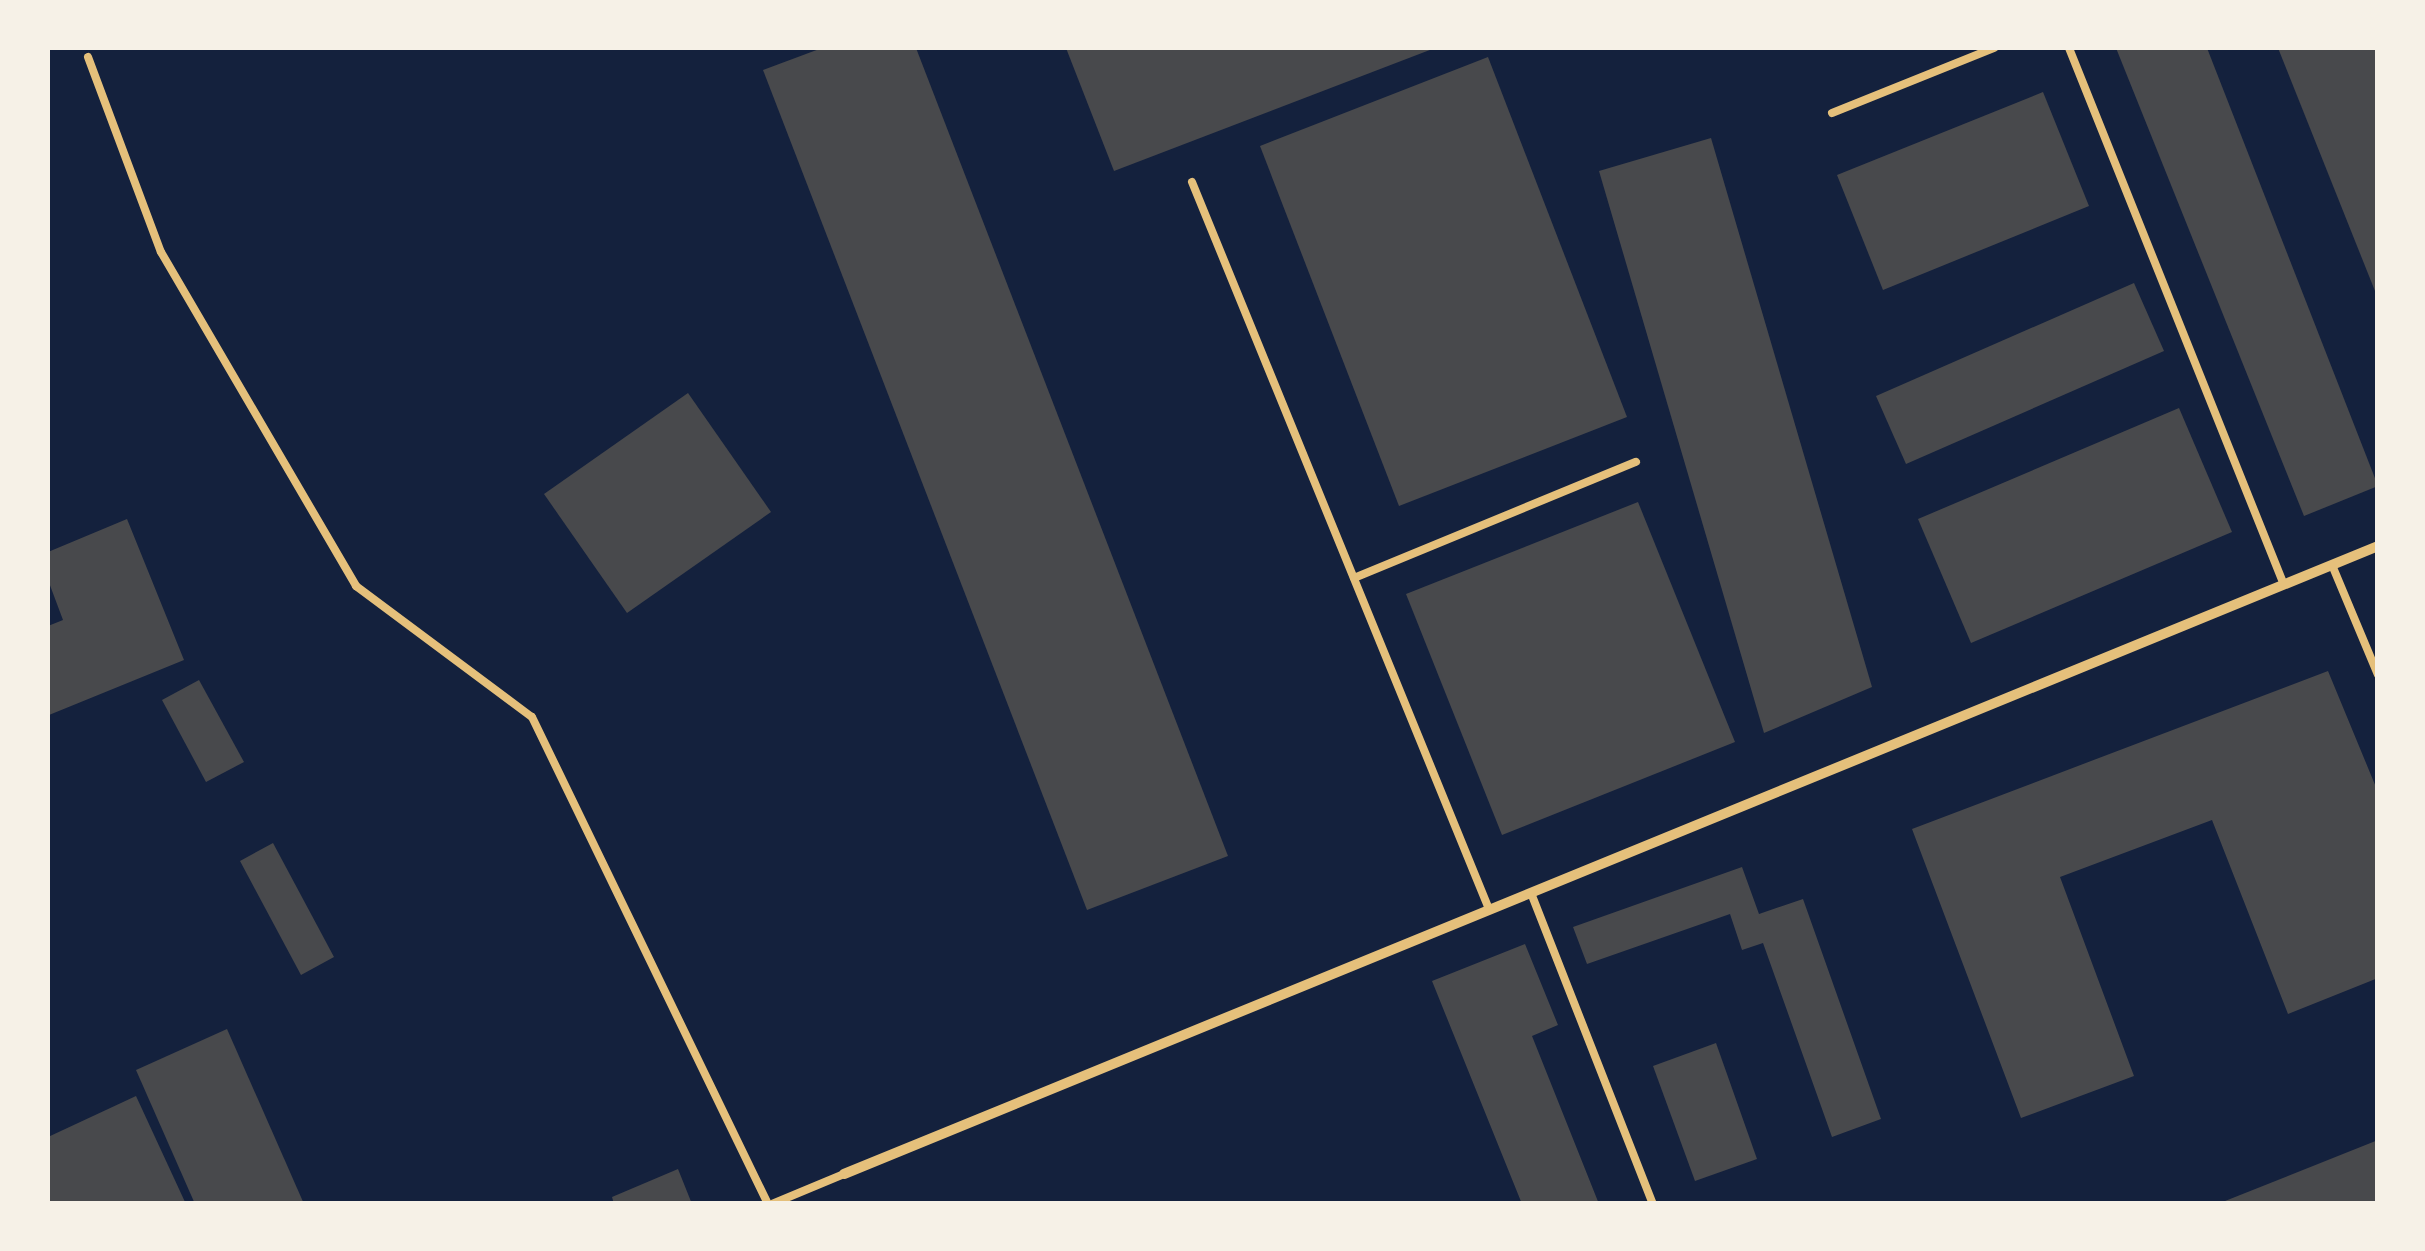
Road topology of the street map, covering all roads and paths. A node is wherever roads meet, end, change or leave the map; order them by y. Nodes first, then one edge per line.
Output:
1 (1994, 48) edge
2 (2069, 48) edge
3 (88, 57) dead end
4 (1832, 113) dead end
5 (1192, 182) dead end
6 (1636, 462) dead end
7 (2378, 546) edge
8 (2332, 565) junction
9 (1354, 578) junction
10 (2284, 585) junction
11 (2378, 675) edge
12 (1530, 892) junction
13 (1489, 909) junction
14 (844, 1174) joint
15 (770, 1204) edge
16 (1652, 1204) edge

1 - 4 lane
2 - 10 lane
3 - 15 lane
5 - 9 lane
6 - 9 lane
7 - 8 street
8 - 10 street
8 - 11 lane
9 - 13 lane
10 - 12 street
12 - 13 street
12 - 16 lane
13 - 14 street
14 - 15 lane

